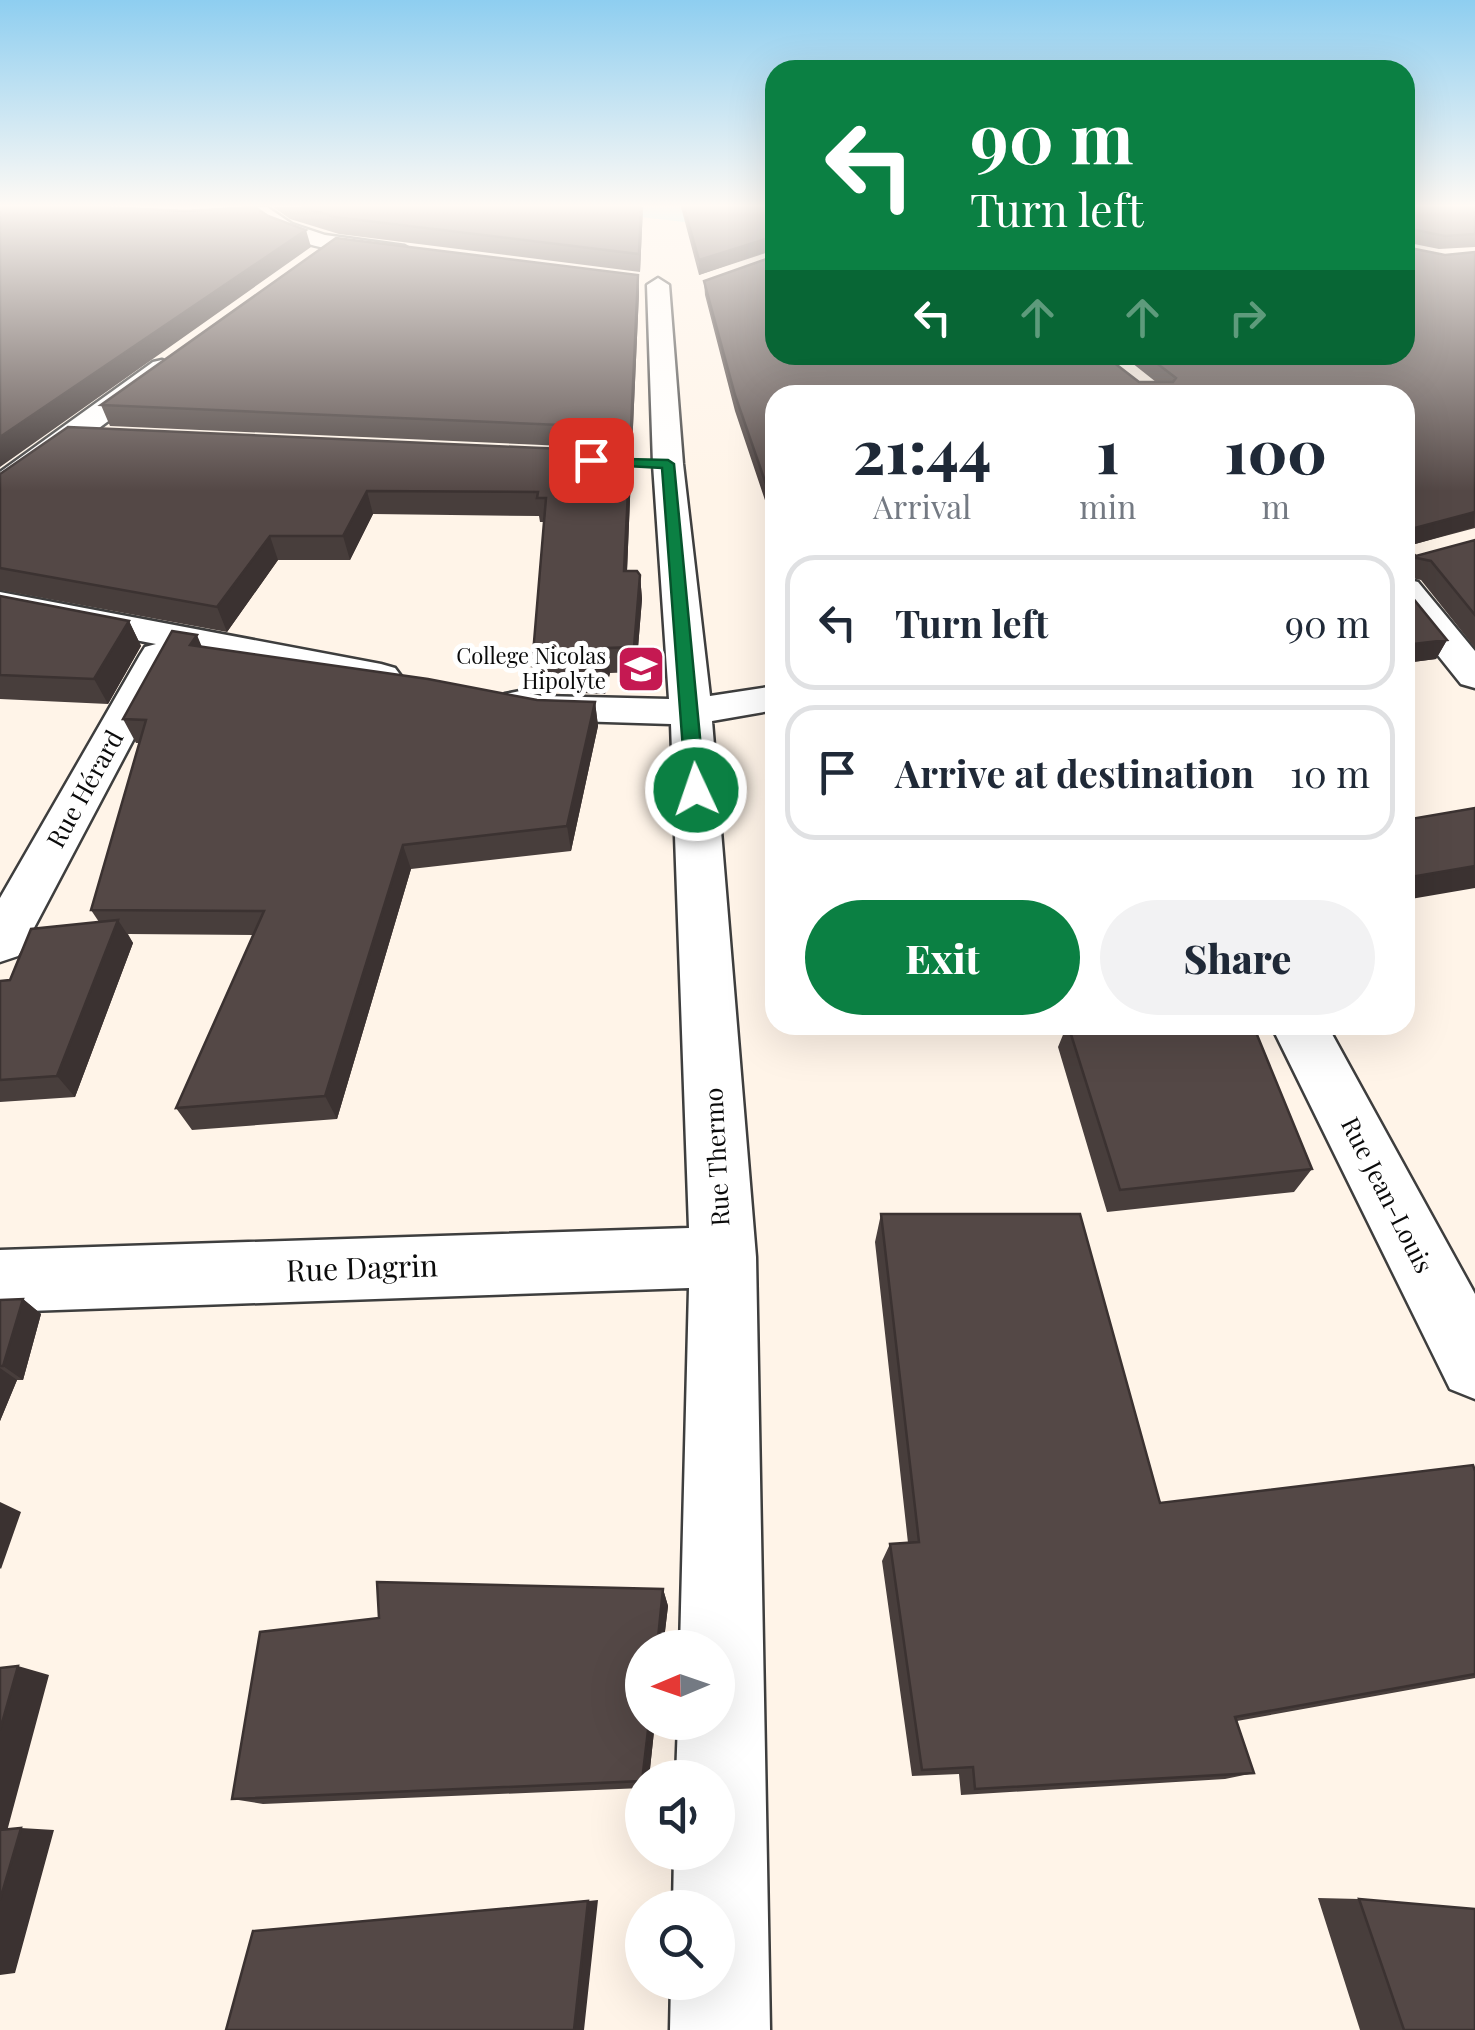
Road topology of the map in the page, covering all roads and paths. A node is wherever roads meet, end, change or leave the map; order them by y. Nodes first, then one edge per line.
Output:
1 (660, 302) edge
2 (178, 357) edge
3 (67, 436) junction
4 (120, 440) edge
5 (0, 486) edge
6 (0, 602) edge
7 (1415, 602) edge
8 (170, 634) junction
9 (1475, 676) edge
10 (424, 685) edge
11 (483, 696) edge
12 (765, 700) edge
13 (691, 712) junction
14 (0, 943) edge
15 (1304, 1035) edge
16 (723, 1256) junction
17 (0, 1281) edge
18 (1475, 1364) edge
19 (720, 2030) edge

1 - 13 street, Rue Thermo
2 - 3 street
3 - 4 street
3 - 5 street
6 - 8 street
7 - 9 street
8 - 10 street
8 - 14 street, Rue Hérard
11 - 13 street
12 - 13 street
13 - 16 street, Rue Thermo
15 - 18 street, Rue Jean-Louis
16 - 17 street, Rue Dagrin
16 - 19 street, Rue Thermo

